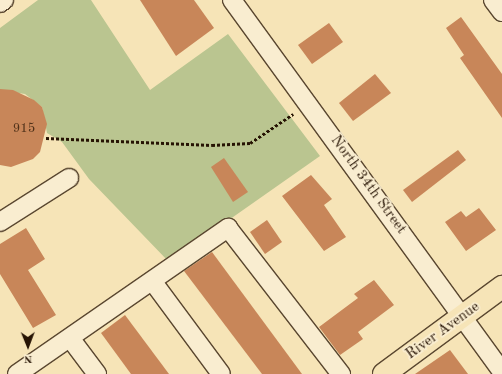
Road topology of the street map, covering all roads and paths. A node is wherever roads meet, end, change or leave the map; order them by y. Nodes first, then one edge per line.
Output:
1 (4, 0) edge
2 (232, 0) edge
3 (494, 0) edge
4 (0, 3) edge
5 (502, 12) edge
6 (309, 103) junction
7 (46, 138) dead end
8 (69, 178) dead end
9 (0, 222) edge
10 (153, 282) junction
11 (502, 287) edge
12 (462, 317) junction
13 (70, 338) junction
14 (502, 372) edge
15 (17, 374) edge
16 (97, 374) edge
17 (221, 374) edge
18 (340, 374) edge
19 (384, 374) edge

1 - 4 street
2 - 6 street, North 34th Street
3 - 5 street
6 - 7 path
6 - 12 street, North 34th Street
8 - 9 street
10 - 13 street
10 - 17 street
10 - 18 street
11 - 12 main road, River Avenue
12 - 14 street, North 34th Street
12 - 19 main road, River Avenue
13 - 15 street
13 - 16 street

